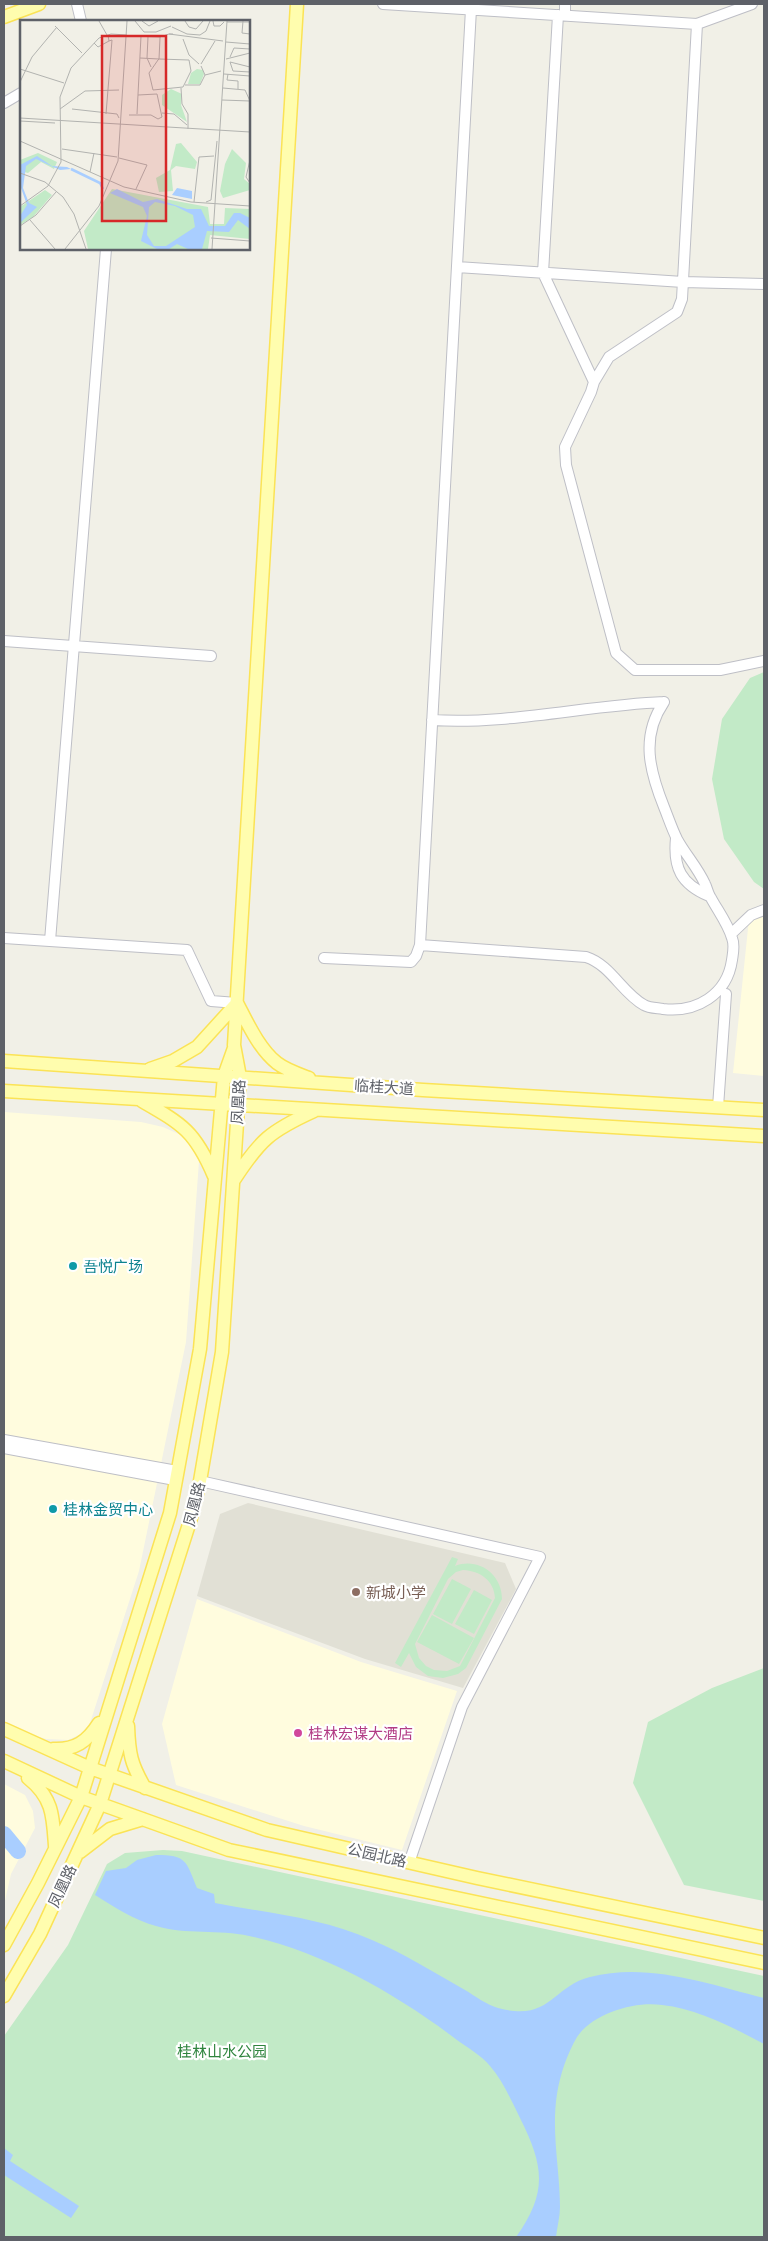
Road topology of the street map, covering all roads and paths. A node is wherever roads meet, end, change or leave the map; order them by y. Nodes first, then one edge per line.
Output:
1 (39, 4) edge
2 (77, 4) edge
3 (297, 4) edge
4 (383, 4) edge
5 (565, 4) edge
6 (752, 4) edge
7 (471, 10) junction
8 (561, 15) junction
9 (4, 17) edge
10 (81, 20) edge
11 (697, 24) junction
12 (20, 94) edge
13 (4, 103) edge
14 (106, 250) edge
15 (457, 267) junction
16 (543, 273) junction
17 (683, 282) junction
18 (764, 284) edge
19 (594, 382) junction
20 (4, 641) edge
21 (74, 646) junction
22 (211, 656) dead end
23 (764, 661) edge
24 (432, 720) junction
25 (676, 838) junction
26 (709, 896) junction
27 (764, 910) edge
28 (731, 934) junction
29 (4, 938) edge
30 (50, 941) junction
31 (420, 945) junction
32 (324, 958) dead end
33 (726, 994) dead end
34 (237, 1003) junction
35 (234, 1046) junction
36 (4, 1061) edge
37 (146, 1071) junction
38 (224, 1076) junction
39 (240, 1077) junction
40 (322, 1083) junction
41 (4, 1091) edge
42 (140, 1099) junction
43 (221, 1104) junction
44 (238, 1106) junction
45 (718, 1107) junction
46 (316, 1110) junction
47 (764, 1110) edge
48 (764, 1136) edge
49 (215, 1178) junction
50 (233, 1182) junction
51 (4, 1440) edge
52 (4, 1448) edge
53 (176, 1475) junction
54 (200, 1481) junction
55 (107, 1711) junction
56 (127, 1717) junction
57 (4, 1729) edge
58 (48, 1749) junction
59 (7, 1762) edge
60 (90, 1768) junction
61 (109, 1775) junction
62 (145, 1788) junction
63 (81, 1797) junction
64 (100, 1804) junction
65 (143, 1819) junction
66 (55, 1848) junction
67 (75, 1857) junction
68 (409, 1863) junction
69 (764, 1938) edge
70 (4, 1945) edge
71 (764, 1963) edge
72 (4, 1996) edge

1 - 9 main road
2 - 10 street
3 - 34 main road
4 - 7 street
5 - 8 street
6 - 11 street
7 - 8 street
7 - 15 street
8 - 11 street
8 - 16 street
11 - 17 street
12 - 13 street
14 - 21 street
15 - 16 street
15 - 24 street
16 - 17 street
16 - 19 street
17 - 18 street
17 - 19 street
19 - 23 street
20 - 21 street
21 - 22 street
21 - 30 street
24 - 25 street
24 - 31 street
25 - 26 street
25 - 26 street
26 - 28 street
27 - 28 street
28 - 31 street
29 - 30 street
30 - 34 street
31 - 32 street
33 - 45 street
34 - 35 main road
34 - 37 main road
34 - 40 main road
35 - 38 main road, 凤凰路
35 - 39 main road, 凤凰路
36 - 37 main road, 临桂大道
37 - 38 main road, 临桂大道
38 - 39 main road, 临桂大道
38 - 43 main road, 凤凰路
39 - 40 main road, 临桂大道
39 - 44 main road, 凤凰路
40 - 45 main road, 临桂大道
41 - 42 main road, 临桂大道
42 - 43 main road, 临桂大道
42 - 49 main road
43 - 44 main road, 临桂大道
43 - 49 main road, 凤凰路
44 - 46 main road, 临桂大道
44 - 50 main road, 凤凰路
45 - 47 main road, 临桂大道
46 - 48 main road, 临桂大道
46 - 50 main road
49 - 53 main road, 凤凰路
50 - 54 main road, 凤凰路
51 - 53 street
52 - 53 street
53 - 55 main road, 凤凰路
54 - 56 main road, 凤凰路
54 - 68 street
55 - 58 main road
55 - 60 main road, 凤凰路
56 - 61 main road, 凤凰路
56 - 62 main road
57 - 58 main road, 公园北路
58 - 60 main road, 公园北路
59 - 63 main road, 公园北路
59 - 66 main road
60 - 61 main road, 公园北路
60 - 63 main road, 凤凰路
61 - 62 main road, 公园北路
61 - 64 main road, 凤凰路
62 - 68 main road, 公园北路
63 - 64 main road, 公园北路
63 - 66 main road, 凤凰路
64 - 65 main road, 公园北路
64 - 67 main road, 凤凰路
65 - 67 main road
65 - 71 main road, 公园北路
66 - 70 main road, 凤凰路
67 - 72 main road, 凤凰路
68 - 69 main road, 公园北路

